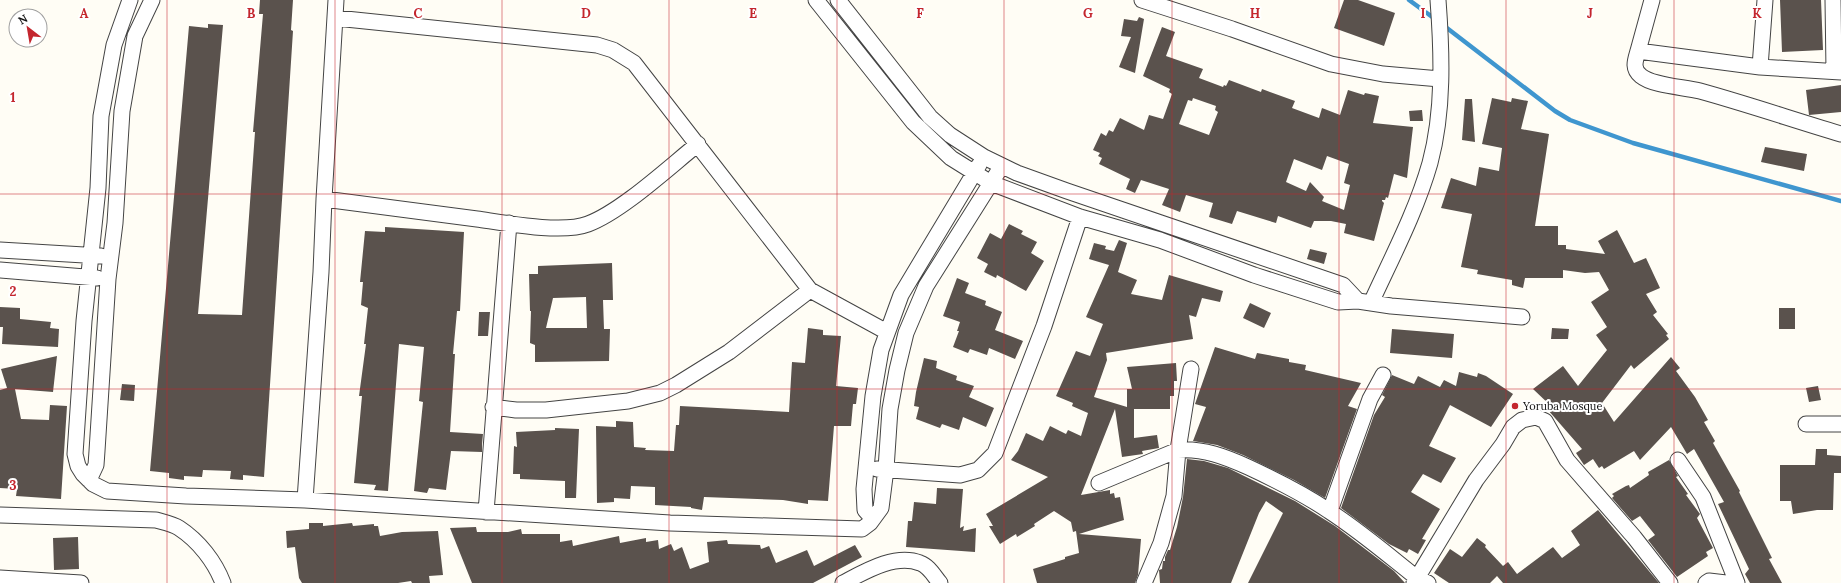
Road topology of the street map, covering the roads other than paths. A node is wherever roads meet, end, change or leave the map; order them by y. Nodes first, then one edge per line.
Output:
1 (130, 0) edge
2 (152, 0) edge
3 (336, 0) edge
4 (816, 0) edge
5 (838, 0) edge
6 (1142, 0) edge
7 (1438, 0) edge
8 (1652, 0) edge
9 (1765, 0) edge
10 (1833, 0) edge
11 (336, 18) junction
12 (1638, 51) junction
13 (1760, 67) junction
14 (1838, 71) edge
15 (1440, 79) junction
16 (1841, 134) edge
17 (698, 144) junction
18 (984, 157) junction
19 (1001, 166) junction
20 (973, 173) junction
21 (991, 183) junction
22 (324, 199) junction
23 (1080, 217) junction
24 (509, 223) junction
25 (0, 250) edge
26 (91, 256) junction
27 (112, 257) junction
28 (0, 270) edge
29 (88, 278) junction
30 (108, 279) junction
31 (810, 290) junction
32 (1365, 302) junction
33 (1522, 317) dead end
34 (887, 332) junction
35 (1191, 369) dead end
36 (1383, 376) dead end
37 (493, 407) junction
38 (1806, 424) dead end
39 (1841, 424) edge
40 (1178, 450) junction
41 (1678, 460) dead end
42 (866, 469) junction
43 (886, 469) junction
44 (89, 480) junction
45 (1099, 483) dead end
46 (305, 500) junction
47 (1330, 511) junction
48 (486, 512) junction
49 (0, 515) edge
50 (873, 518) junction
51 (0, 578) edge
52 (1420, 581) edge
53 (49, 582) edge
54 (81, 583) edge
55 (223, 583) edge
56 (843, 583) edge
57 (940, 583) edge
58 (1144, 583) edge
59 (1670, 583) edge
60 (1706, 583) edge
61 (1726, 583) edge
62 (1737, 583) edge

1 - 26 street
2 - 27 street
3 - 11 street
4 - 20 street
5 - 18 street
6 - 15 street
7 - 15 street
8 - 12 street
9 - 13 street
10 - 14 street
11 - 17 street
11 - 22 street
12 - 13 street
12 - 16 street
13 - 14 street
15 - 32 street
17 - 24 street
17 - 31 street
18 - 19 street
18 - 20 street
19 - 21 street
19 - 32 street
20 - 21 street
20 - 34 street
21 - 23 street
21 - 43 street
22 - 24 street
22 - 46 street
23 - 32 street
23 - 43 street
24 - 37 street
25 - 26 street
26 - 27 street
26 - 29 street
27 - 30 street
28 - 29 street
29 - 30 street
29 - 44 street
30 - 44 street
31 - 34 street
31 - 37 street
32 - 33 street
34 - 42 street
35 - 40 street
36 - 47 street
37 - 48 street
38 - 39 street
40 - 45 street
40 - 47 street
40 - 58 street
41 - 62 street
42 - 43 street
42 - 50 street
43 - 50 street
44 - 46 street
46 - 48 street
47 - 52 street
48 - 50 street
49 - 55 street
51 - 53 street
52 - 59 street
53 - 54 street
56 - 57 street
60 - 61 street

